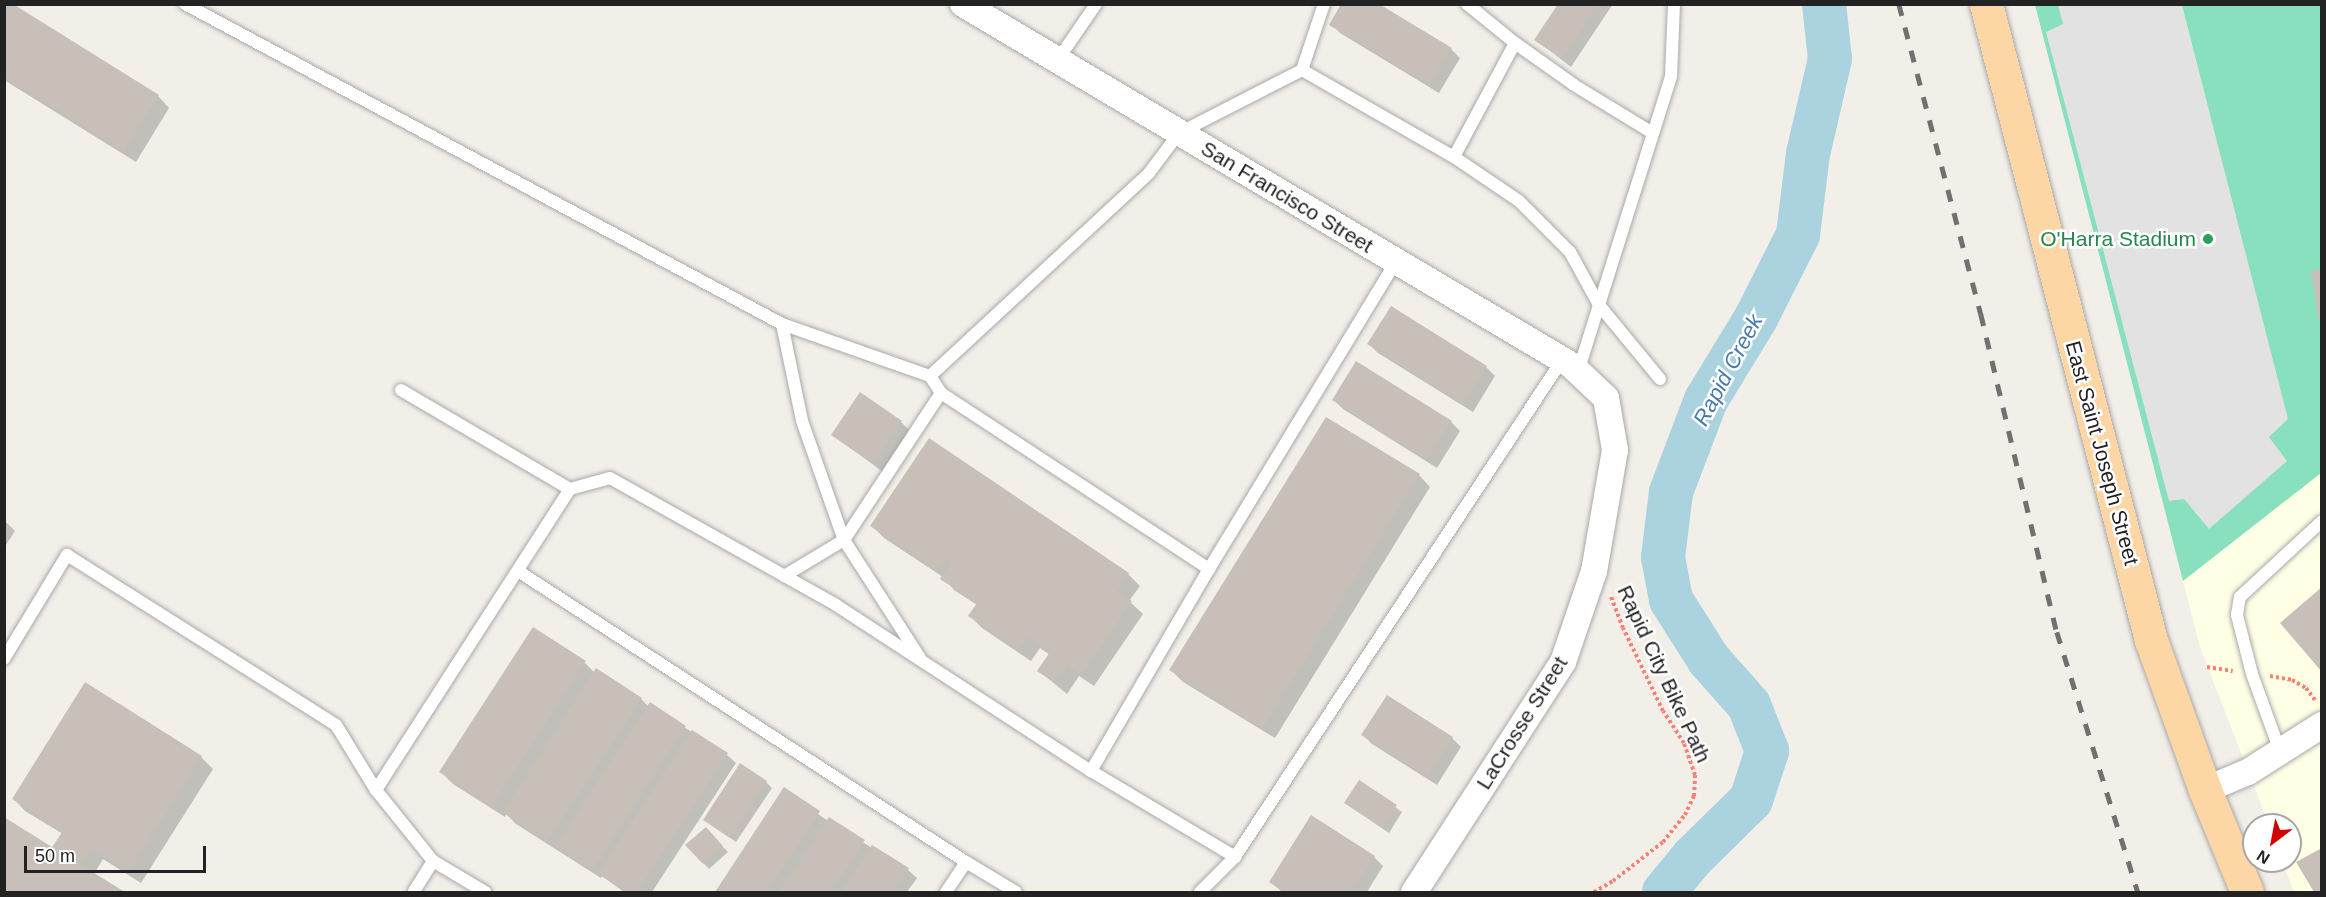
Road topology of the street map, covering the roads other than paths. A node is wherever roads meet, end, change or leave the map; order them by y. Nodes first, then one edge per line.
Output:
1 (185, 4) edge
2 (963, 4) edge
3 (1096, 4) edge
4 (1324, 4) edge
5 (1467, 4) edge
6 (1674, 4) edge
7 (1992, 6) edge
8 (1515, 44) junction
9 (1057, 61) junction
10 (1302, 70) junction
11 (1651, 132) junction
12 (1179, 133) junction
13 (1454, 157) junction
14 (1396, 262) junction
15 (1599, 305) junction
16 (782, 324) junction
17 (1570, 366) junction
18 (930, 375) junction
19 (1660, 379) dead end
20 (401, 390) dead end
21 (941, 393) junction
22 (1606, 398) joint
23 (570, 489) junction
24 (2322, 521) edge
25 (844, 540) junction
26 (1209, 569) junction
27 (518, 571) junction
28 (784, 576) junction
29 (4, 658) edge
30 (922, 662) junction
31 (2322, 725) edge
32 (2280, 751) junction
33 (1091, 771) junction
34 (376, 790) junction
35 (2205, 790) junction
36 (1235, 857) junction
37 (434, 861) junction
38 (966, 862) junction
39 (414, 892) edge
40 (485, 892) edge
41 (946, 892) edge
42 (1016, 892) edge
43 (1200, 892) edge
44 (1414, 892) edge
45 (2247, 892) edge

1 - 16 lane
2 - 9 street, San Francisco Street
3 - 9 lane
4 - 10 lane
5 - 8 lane
6 - 11 lane
7 - 35 main road, East Saint Joseph Street
8 - 11 lane
8 - 13 lane
9 - 12 street, San Francisco Street
10 - 12 lane
10 - 13 lane
11 - 15 lane
12 - 14 street, San Francisco Street
12 - 18 lane
13 - 15 lane
14 - 17 street, San Francisco Street
14 - 26 lane
15 - 17 lane
15 - 19 lane
16 - 18 lane
16 - 25 lane
17 - 22 street, San Francisco Street
17 - 36 lane
18 - 21 lane
20 - 23 lane
21 - 25 lane
21 - 26 lane
22 - 44 street, LaCrosse Street
23 - 27 lane
23 - 28 lane
24 - 32 lane
25 - 28 lane
25 - 30 lane
26 - 33 lane
27 - 34 lane
27 - 38 lane
28 - 30 lane
29 - 34 lane
30 - 33 lane
31 - 32 street
32 - 35 street
33 - 36 lane
34 - 37 lane
35 - 45 main road, East Saint Joseph Street
36 - 43 lane
37 - 39 lane
37 - 40 lane
38 - 41 lane
38 - 42 lane

